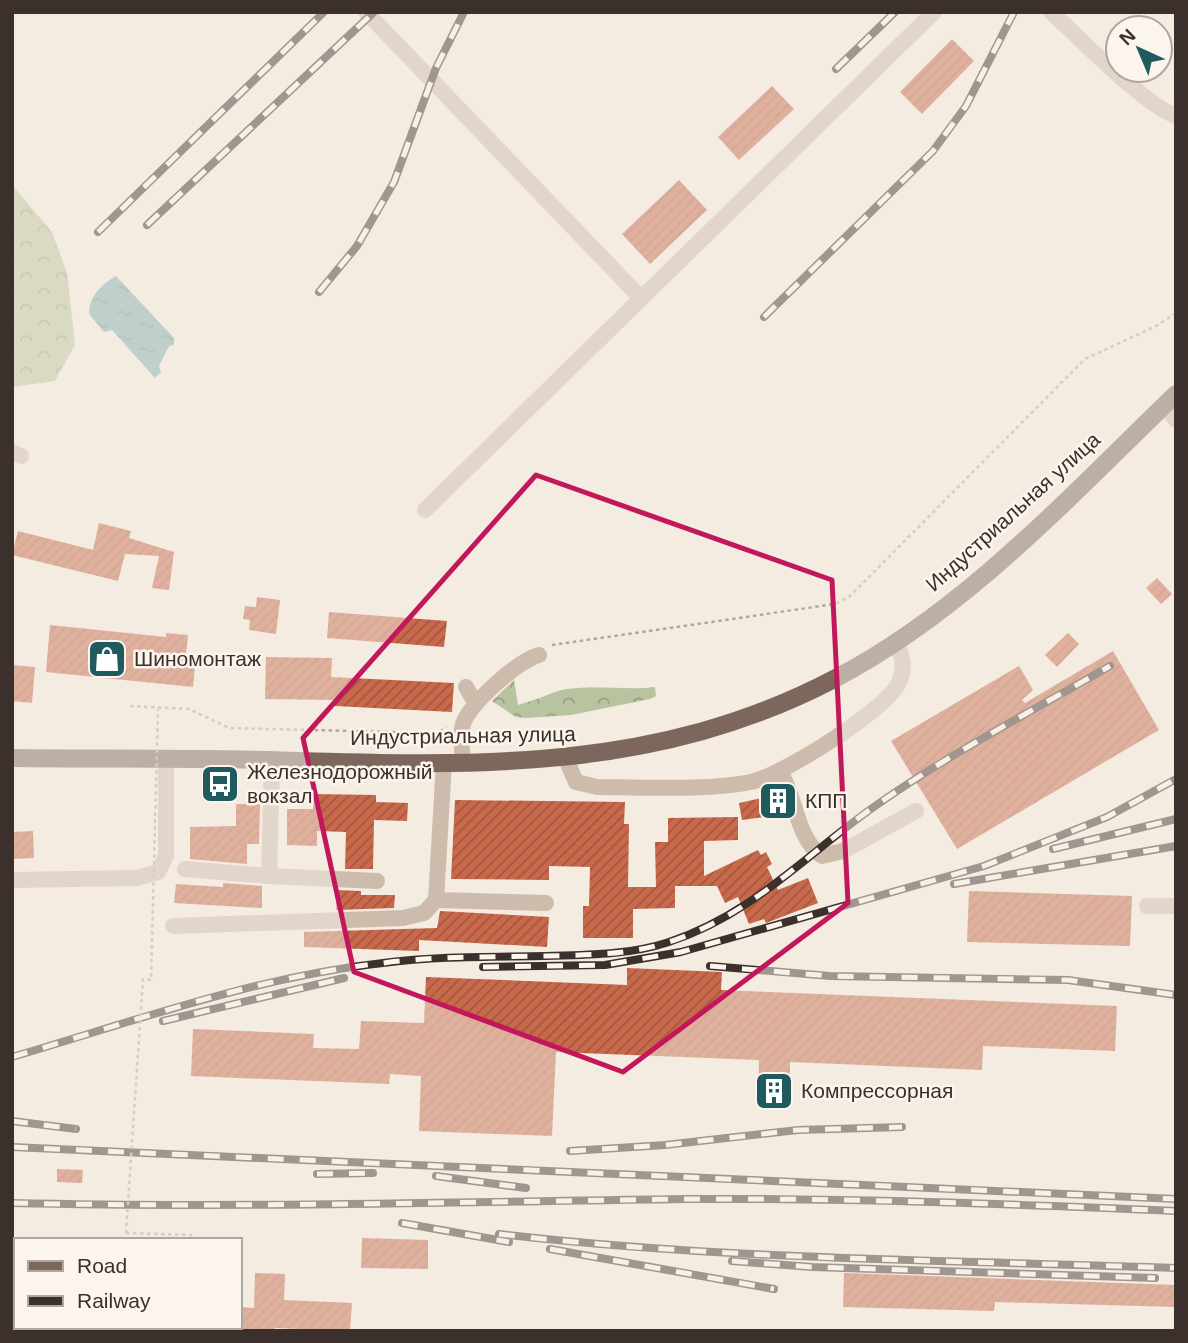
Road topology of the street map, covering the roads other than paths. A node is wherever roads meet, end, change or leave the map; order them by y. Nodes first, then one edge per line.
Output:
1 (366, 12) edge
2 (934, 12) edge
3 (1051, 12) edge
4 (1176, 116) edge
5 (640, 297) junction
6 (1170, 399) edge
7 (1176, 420) edge
8 (425, 510) dead end
9 (896, 641) junction
10 (544, 650) road end
11 (12, 758) edge
12 (566, 759) junction
13 (166, 760) junction
14 (272, 760) junction
15 (453, 762) junction
16 (780, 771) junction
17 (916, 811) dead end
18 (185, 869) dead end
19 (269, 876) junction
20 (12, 880) edge
21 (377, 881) dead end
22 (436, 900) junction
23 (546, 903) dead end
24 (1147, 906) dead end
25 (1176, 906) edge
26 (173, 926) dead end

1 - 5 lane
2 - 5 lane
3 - 4 lane
5 - 8 lane
6 - 7 lane
6 - 9 main road, Индустриальная улица
9 - 12 main road, Индустриальная улица
9 - 16 lane
10 - 15 lane
11 - 13 main road, Индустриальная улица
12 - 15 main road, Индустриальная улица
12 - 16 lane
13 - 14 main road, Индустриальная улица
13 - 20 lane
14 - 15 main road, Индустриальная улица
14 - 19 lane
15 - 22 lane
16 - 17 lane
18 - 19 lane
19 - 21 lane
22 - 23 lane
22 - 26 lane
24 - 25 lane

